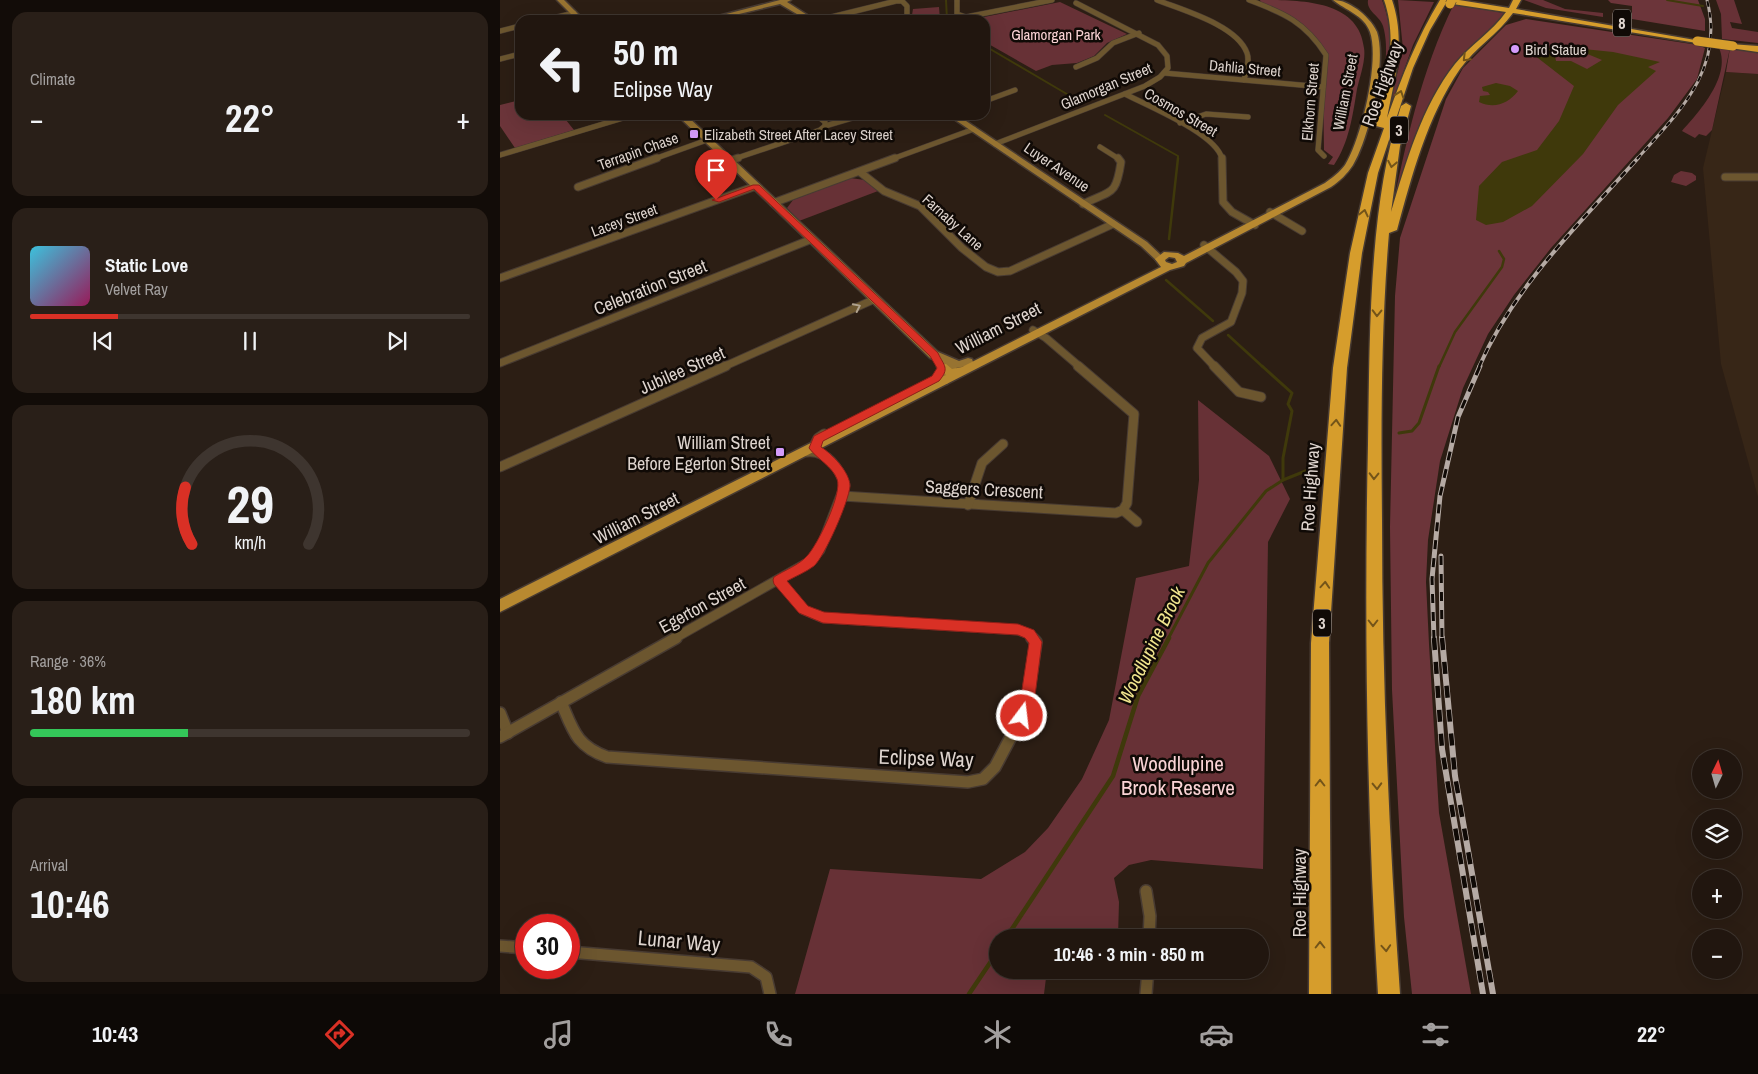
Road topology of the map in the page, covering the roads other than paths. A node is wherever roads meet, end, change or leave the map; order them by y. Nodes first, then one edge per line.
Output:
1 (560, 0) edge
2 (957, 0) edge
3 (1052, 0) edge
4 (1157, 0) edge
5 (1249, 0) edge
6 (1328, 0) edge
7 (1336, 0) edge
8 (1388, 0) edge
9 (1396, 0) edge
10 (1499, 0) edge
11 (782, 1) edge
12 (1446, 1) edge
13 (1521, 1) edge
14 (1076, 3) dead end
15 (1511, 10) junction
16 (1544, 10) junction
17 (574, 13) joint
18 (566, 15) edge
19 (725, 15) edge
20 (804, 15) edge
21 (839, 15) edge
22 (907, 15) edge
23 (961, 15) edge
24 (976, 15) edge
25 (1394, 16) junction
26 (1503, 21) junction
27 (515, 27) edge
28 (500, 31) edge
29 (1139, 33) junction
30 (1758, 48) edge
31 (515, 55) edge
32 (500, 59) edge
33 (1076, 67) dead end
34 (1164, 74) junction
35 (1244, 80) junction
36 (1323, 87) junction
37 (1015, 90) dead end
38 (1125, 94) junction
39 (990, 99) edge
40 (1248, 117) dead end
41 (617, 120) edge
42 (686, 120) edge
43 (822, 120) edge
44 (845, 120) edge
45 (959, 120) edge
46 (1180, 123) junction
47 (825, 126) junction
48 (974, 130) junction
49 (707, 140) junction
50 (995, 144) junction
51 (1100, 147) dead end
52 (500, 156) edge
53 (1324, 156) dead end
54 (729, 161) junction
55 (860, 172) junction
56 (1373, 173) junction
57 (1725, 177) dead end
58 (1758, 177) edge
59 (756, 186) junction
60 (578, 187) dead end
61 (773, 203) junction
62 (1083, 204) junction
63 (1272, 214) junction
64 (1113, 224) junction
65 (1250, 225) junction
66 (1302, 231) dead end
67 (812, 239) junction
68 (1144, 244) junction
69 (1203, 248) junction
70 (1172, 254) junction
71 (1162, 262) junction
72 (1182, 262) junction
73 (1380, 265) junction
74 (500, 278) edge
75 (875, 299) junction
76 (839, 317) joint
77 (1036, 331) junction
78 (968, 362) joint
79 (500, 363) edge
80 (946, 372) junction
81 (1261, 397) dead end
82 (830, 434) junction
83 (1002, 444) dead end
84 (818, 450) junction
85 (500, 467) edge
86 (741, 476) junction
87 (842, 496) junction
88 (968, 505) junction
89 (1123, 510) junction
90 (1137, 522) dead end
91 (779, 580) junction
92 (500, 599) edge
93 (500, 606) edge
94 (561, 702) junction
95 (500, 713) edge
96 (504, 735) edge
97 (1146, 891) dead end
98 (1149, 929) edge
99 (500, 946) edge
100 (515, 947) edge
101 (580, 953) edge
102 (1147, 979) edge
103 (770, 994) edge
104 (1146, 994) edge
105 (1320, 994) edge
106 (1389, 994) edge

1 - 17 street
2 - 23 street
3 - 24 street
4 - 35 street
5 - 36 street, Elkhorn Street
6 - 63 main road, William Street
7 - 63 main road, William Street
8 - 25 highway
9 - 25 highway
10 - 13 highway, 8
11 - 19 street
11 - 20 street
12 - 15 highway, 8
56 -> 12 highway, Roe Highway / 3
12 -> 73 highway, Roe Highway / 3
13 - 15 highway
13 - 16 highway, 8
14 - 29 street, Glamorgan Street
15 - 16 highway, 8
15 - 26 highway
16 - 26 highway
16 - 30 highway, 8, bridge
17 - 18 street
21 - 22 street
25 - 56 highway
26 -> 73 highway
27 - 28 street
29 - 33 street
29 - 34 street, Glamorgan Street
31 - 32 street
34 - 35 street, Dahlia Street
34 - 38 street, Glamorgan Street
35 - 36 street, Dahlia Street
36 - 53 street, Elkhorn Street
37 - 39 street
38 - 46 street, Cosmos Street
38 - 50 street, Glamorgan Street
40 - 46 street
41 - 52 street
42 - 49 street
43 - 47 street
44 - 47 street
45 - 48 street, Luyer Avenue
46 - 65 street, Cosmos Street
47 - 54 street
48 - 50 street, Luyer Avenue
48 - 55 street
49 - 54 street
49 - 60 street, Terrapin Chase
50 - 62 street, Luyer Avenue
51 - 62 street
54 - 59 street
55 - 61 street
55 - 64 street, Farnaby Lane
105 -> 56 highway, Roe Highway / 3
57 - 58 street
59 - 61 street
59 - 74 street, Lacey Street
61 - 67 street
62 - 64 street, Luyer Avenue
63 - 65 main road, William Street
63 - 66 street
64 - 68 street, Luyer Avenue
65 - 69 main road, William Street
67 - 75 street
67 - 79 street, Celebration Street
68 - 70 street, Luyer Avenue
68 - 71 street, Luyer Avenue
69 - 70 main road, William Street
69 - 72 main road, William Street
69 - 81 street
70 - 71 main road, William Street
70 - 72 main road
71 - 72 main road, William Street
71 - 77 main road, William Street
73 -> 106 highway, Roe Highway / 3
76 -> 75 street, Jubilee Street
75 - 80 street
76 - 85 street, Jubilee Street
77 - 78 main road, William Street
77 - 80 main road, William Street
77 - 89 street
78 - 80 street
80 - 82 main road, William Street
82 - 84 main road, William Street
82 - 86 main road, William Street
83 - 88 street
84 - 86 main road, William Street
84 - 87 street, Egerton Street
84 - 93 main road, William Street
86 - 92 main road, William Street
87 - 88 street, Saggers Crescent
87 - 91 street, Egerton Street
88 - 89 street, Saggers Crescent
89 - 90 street
91 - 94 street, Egerton Street
91 - 94 street, Eclipse Way
94 - 96 street, Egerton Street
95 - 96 street
97 - 98 street
99 - 100 street
101 - 103 street, Lunar Way
102 - 104 street

